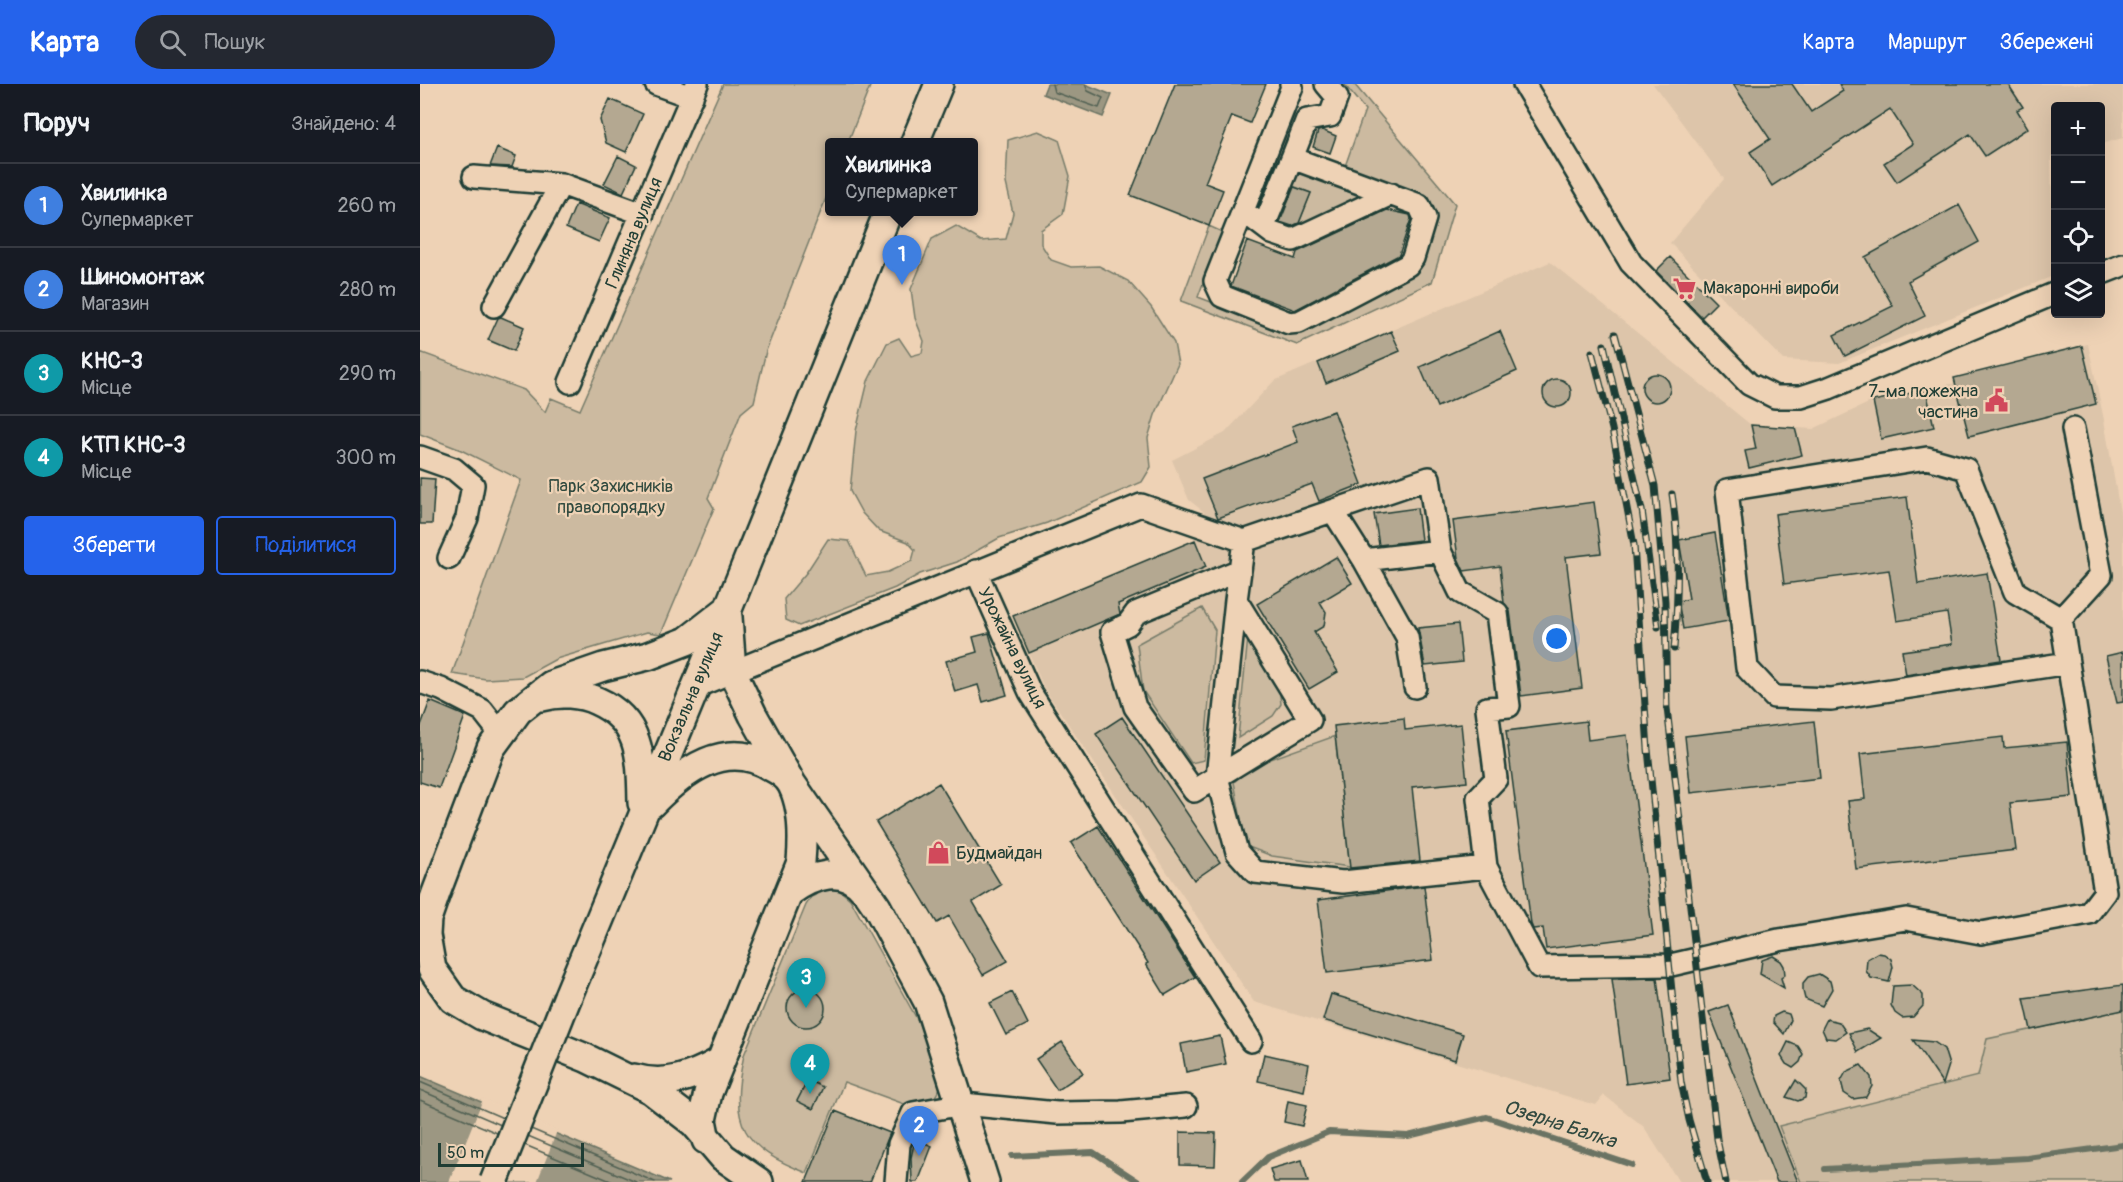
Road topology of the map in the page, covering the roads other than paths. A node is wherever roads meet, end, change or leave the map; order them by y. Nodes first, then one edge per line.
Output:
1 (656, 84) edge
2 (939, 84) edge
3 (1291, 84) edge
4 (1326, 84) edge
5 (1524, 84) edge
6 (694, 91) edge
7 (917, 138) edge
8 (1292, 158) junction
9 (474, 177) dead end
10 (561, 184) junction
11 (1391, 194) junction
12 (1243, 211) junction
13 (643, 214) junction
14 (886, 216) edge
15 (1264, 226) junction
16 (2123, 265) edge
17 (2105, 272) edge
18 (2051, 295) edge
19 (494, 306) dead end
20 (570, 382) dead end
21 (2073, 429) dead end
22 (420, 457) edge
23 (1333, 511) junction
24 (1244, 541) junction
25 (1440, 551) junction
26 (449, 558) dead end
27 (1364, 560) junction
28 (1240, 570) junction
29 (976, 572) junction
30 (1236, 600) junction
31 (728, 609) junction
32 (2061, 619) junction
33 (2068, 663) junction
34 (732, 671) junction
35 (420, 682) edge
36 (695, 687) junction
37 (1415, 687) dead end
38 (526, 702) junction
39 (500, 733) junction
40 (1217, 777) junction
41 (792, 784) junction
42 (642, 814) junction
43 (1486, 867) junction
44 (792, 891) junction
45 (877, 906) junction
46 (1251, 1041) dead end
47 (719, 1062) junction
48 (623, 1075) junction
49 (963, 1104) junction
50 (1186, 1106) dead end
51 (706, 1140) junction
52 (494, 1182) edge
53 (759, 1182) edge
54 (896, 1182) edge
55 (986, 1182) edge

1 - 6 street
2 - 7 main road
3 - 12 street
4 - 8 street
5 - 18 street
6 - 13 street, Глиняна вулиця
8 - 11 street
8 - 15 street
9 - 10 street
10 - 13 street
10 - 19 street
11 - 12 street
11 - 15 street
12 - 15 street
13 - 20 street, Глиняна вулиця
14 - 31 main road, Вокзальна вулиця
16 - 17 street
21 - 32 street
22 - 26 street
23 - 24 street
23 - 25 street
23 - 27 street
24 - 28 street
24 - 29 street
25 - 27 street
25 - 43 street
27 - 37 street
28 - 30 street
28 - 40 street
29 - 34 street, Урожайна вулиця
29 - 46 street, Урожайна вулиця
30 - 40 street
30 - 40 street
31 - 34 main road
31 - 36 main road, Вокзальна вулиця
31 - 38 main road
32 - 33 street
32 - 33 street
33 - 43 street
34 - 36 street, Урожайна вулиця
34 - 41 main road
35 - 39 street
36 - 42 main road, Вокзальна вулиця
38 - 39 main road
38 - 42 main road
39 - 48 main road
40 - 43 street
41 - 42 main road
41 - 44 main road
41 - 45 main road
42 - 52 main road, Вокзальна вулиця, bridge
44 - 45 main road
44 - 47 main road
45 - 49 main road
47 - 48 main road
47 - 51 main road
48 - 51 main road
49 - 50 street
49 - 54 street
49 - 55 main road
51 - 53 main road

